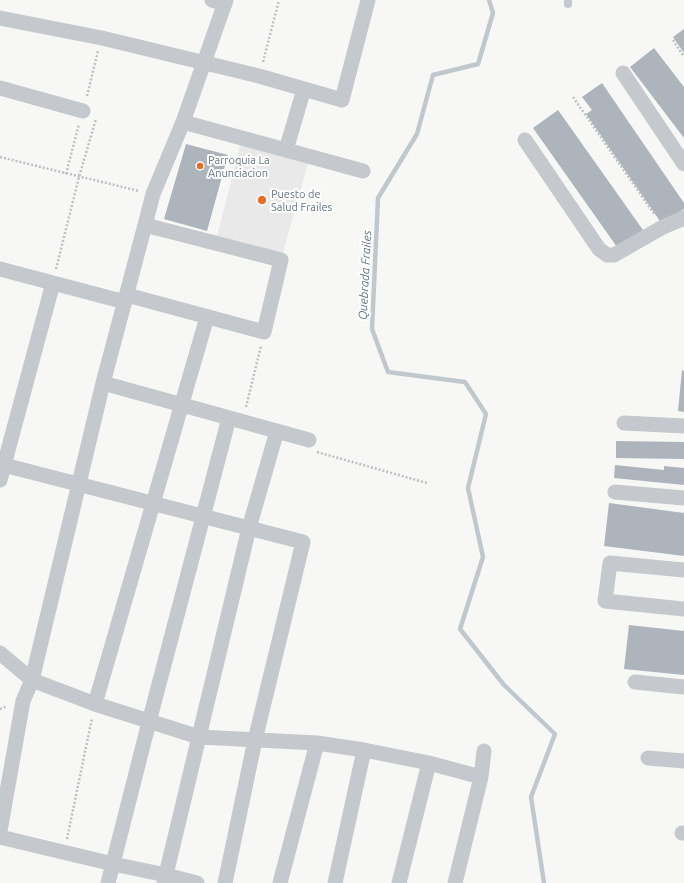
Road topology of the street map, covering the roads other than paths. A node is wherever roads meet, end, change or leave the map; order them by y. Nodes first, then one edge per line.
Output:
1 (368, 0) edge
2 (221, 1) edge
3 (0, 18) edge
4 (205, 63) junction
5 (623, 73) dead end
6 (0, 88) edge
7 (304, 89) junction
8 (83, 111) road end
9 (183, 122) junction
10 (525, 140) dead end
11 (286, 150) junction
12 (684, 164) edge
13 (363, 171) dead end
14 (684, 218) edge
15 (145, 225) junction
16 (0, 269) edge
17 (53, 283) junction
18 (126, 299) junction
19 (208, 317) junction
20 (103, 383) junction
21 (182, 405) junction
22 (236, 420) junction
23 (624, 423) dead end
24 (684, 426) edge
25 (277, 431) junction
26 (309, 440) road end
27 (2, 464) edge
28 (0, 480) edge
29 (79, 483) junction
30 (615, 492) dead end
31 (684, 498) edge
32 (153, 503) junction
33 (203, 516) junction
34 (249, 528) junction
35 (684, 570) edge
36 (684, 609) edge
37 (0, 653) edge
38 (32, 680) junction
39 (635, 682) dead end
40 (684, 687) edge
41 (95, 704) junction
42 (149, 722) junction
43 (199, 737) junction
44 (255, 740) junction
45 (317, 743) junction
46 (364, 750) junction
47 (484, 751) dead end
48 (648, 758) dead end
49 (684, 761) edge
50 (429, 763) junction
51 (481, 777) junction
52 (0, 831) edge
53 (0, 837) edge
54 (113, 864) junction
55 (165, 879) edge
56 (108, 883) edge
57 (197, 883) edge
58 (225, 883) edge
59 (280, 883) edge
60 (335, 883) edge
61 (400, 883) edge
62 (455, 883) edge

1 - 7 street
2 - 4 street
3 - 4 street
4 - 7 street
4 - 9 street
5 - 12 street
6 - 8 street
7 - 11 street
9 - 11 street
9 - 15 street
10 - 14 street
11 - 13 street
15 - 18 street
15 - 19 street
16 - 17 street
17 - 18 street
17 - 27 street
18 - 19 street
18 - 20 street
19 - 21 street
20 - 21 street
20 - 29 street
21 - 22 street
21 - 32 street
22 - 25 street
22 - 33 street
23 - 24 street
25 - 26 street
25 - 34 street
27 - 28 street
27 - 29 street
29 - 32 street
29 - 38 street
30 - 31 street
32 - 33 street
32 - 41 street
33 - 34 street
33 - 42 street
34 - 43 street
34 - 44 street
35 - 36 street
37 - 38 street
38 - 41 street
38 - 52 street
39 - 40 street
41 - 42 street
42 - 43 street
42 - 54 street
43 - 44 street
43 - 55 street
44 - 45 street
44 - 58 street
45 - 46 street
45 - 59 street
46 - 50 street
46 - 60 street
47 - 51 street
48 - 49 street
50 - 51 street
50 - 61 street
51 - 62 street
53 - 54 street
54 - 55 street
54 - 56 street
55 - 57 street

